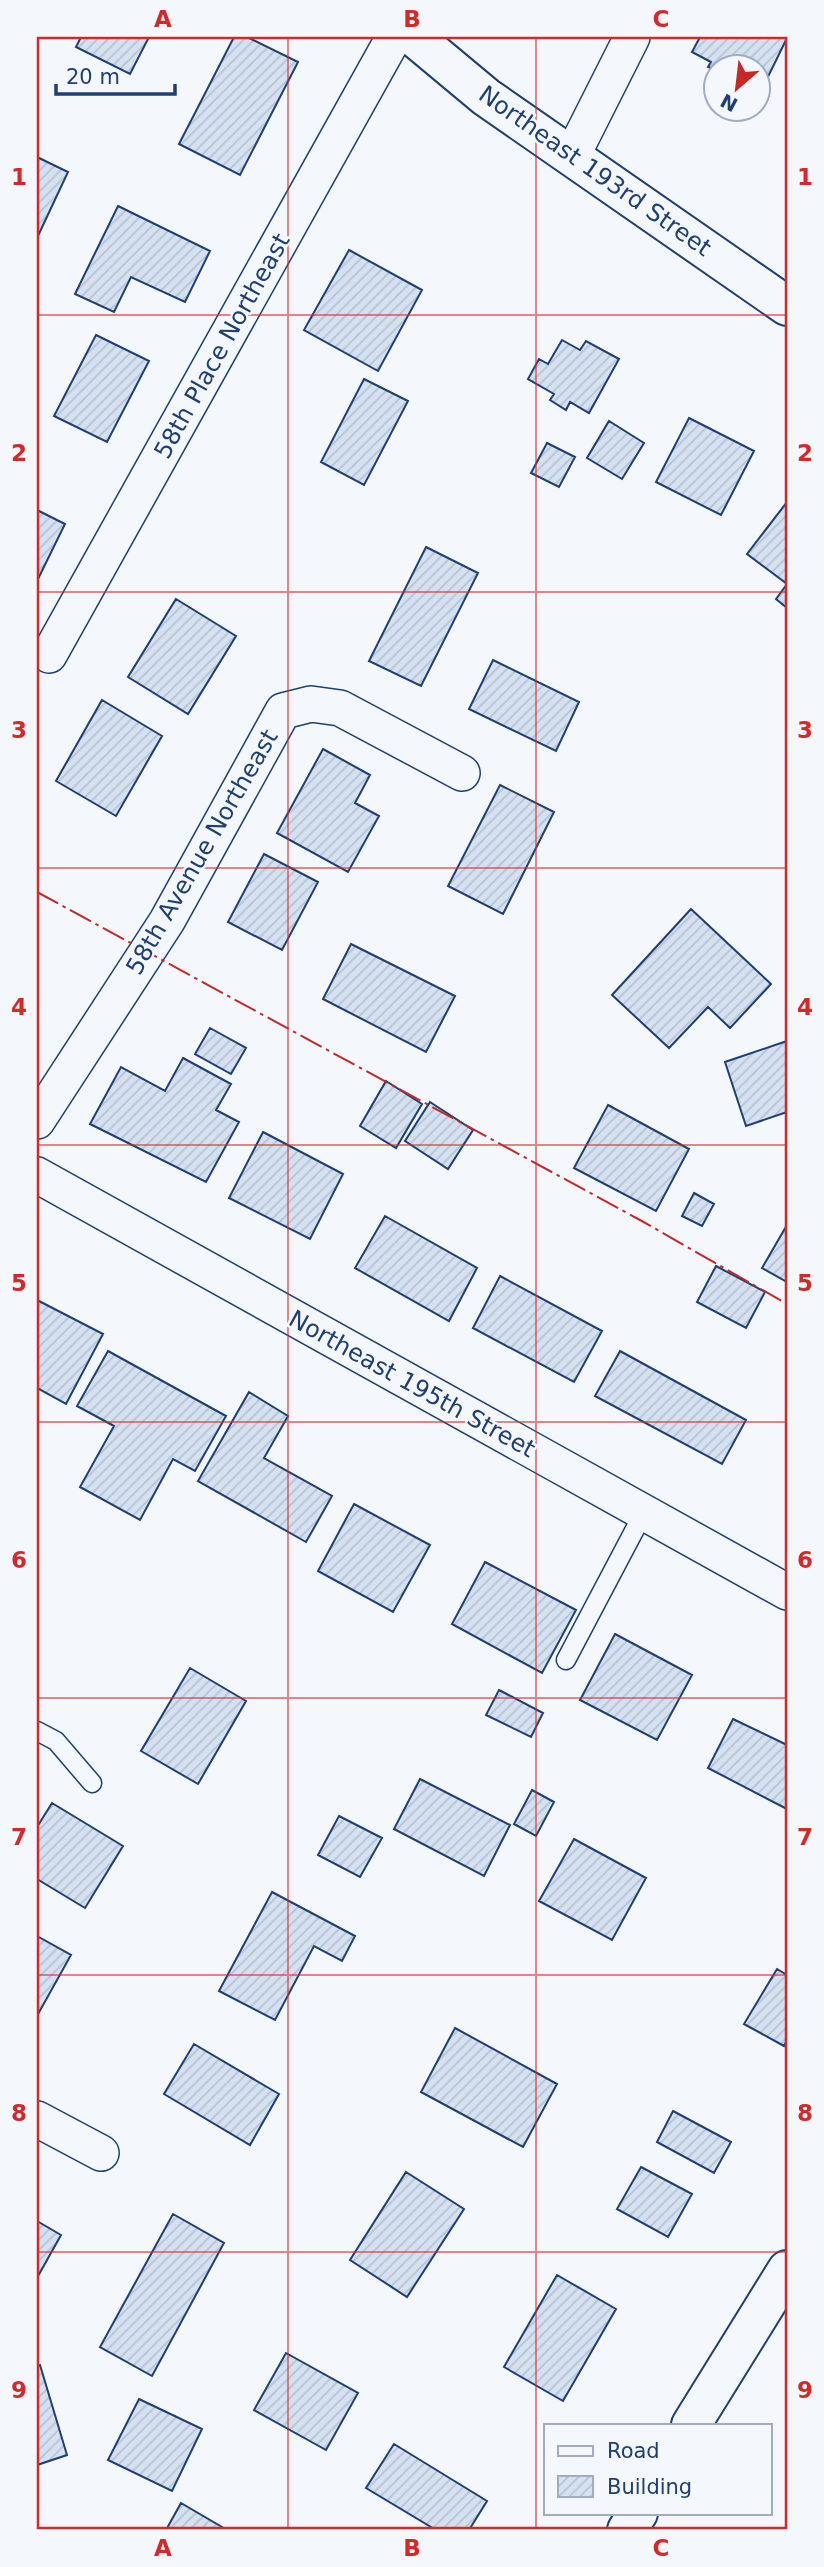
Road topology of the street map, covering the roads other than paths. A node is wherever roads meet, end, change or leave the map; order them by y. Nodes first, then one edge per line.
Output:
1 (394, 37) edge
2 (414, 37) edge
3 (632, 37) edge
4 (572, 156) junction
5 (784, 303) edge
6 (49, 655) dead end
7 (462, 773) dead end
8 (41, 1104) edge
9 (37, 1175) edge
10 (643, 1514) junction
11 (787, 1592) edge
12 (566, 1660) dead end
13 (37, 1731) edge
14 (92, 1783) dead end
15 (37, 2119) edge
16 (101, 2153) dead end
17 (787, 2270) edge
18 (692, 2424) edge

1 - 6 street, 58th Place Northeast
2 - 4 main road, Northeast 193rd Street
3 - 4 street
4 - 5 main road, Northeast 193rd Street
7 - 8 street, 58th Avenue Northeast
9 - 10 street, Northeast 195th Street
10 - 11 street, Northeast 195th Street
10 - 12 lane
13 - 14 lane
15 - 16 street
17 - 18 main road

